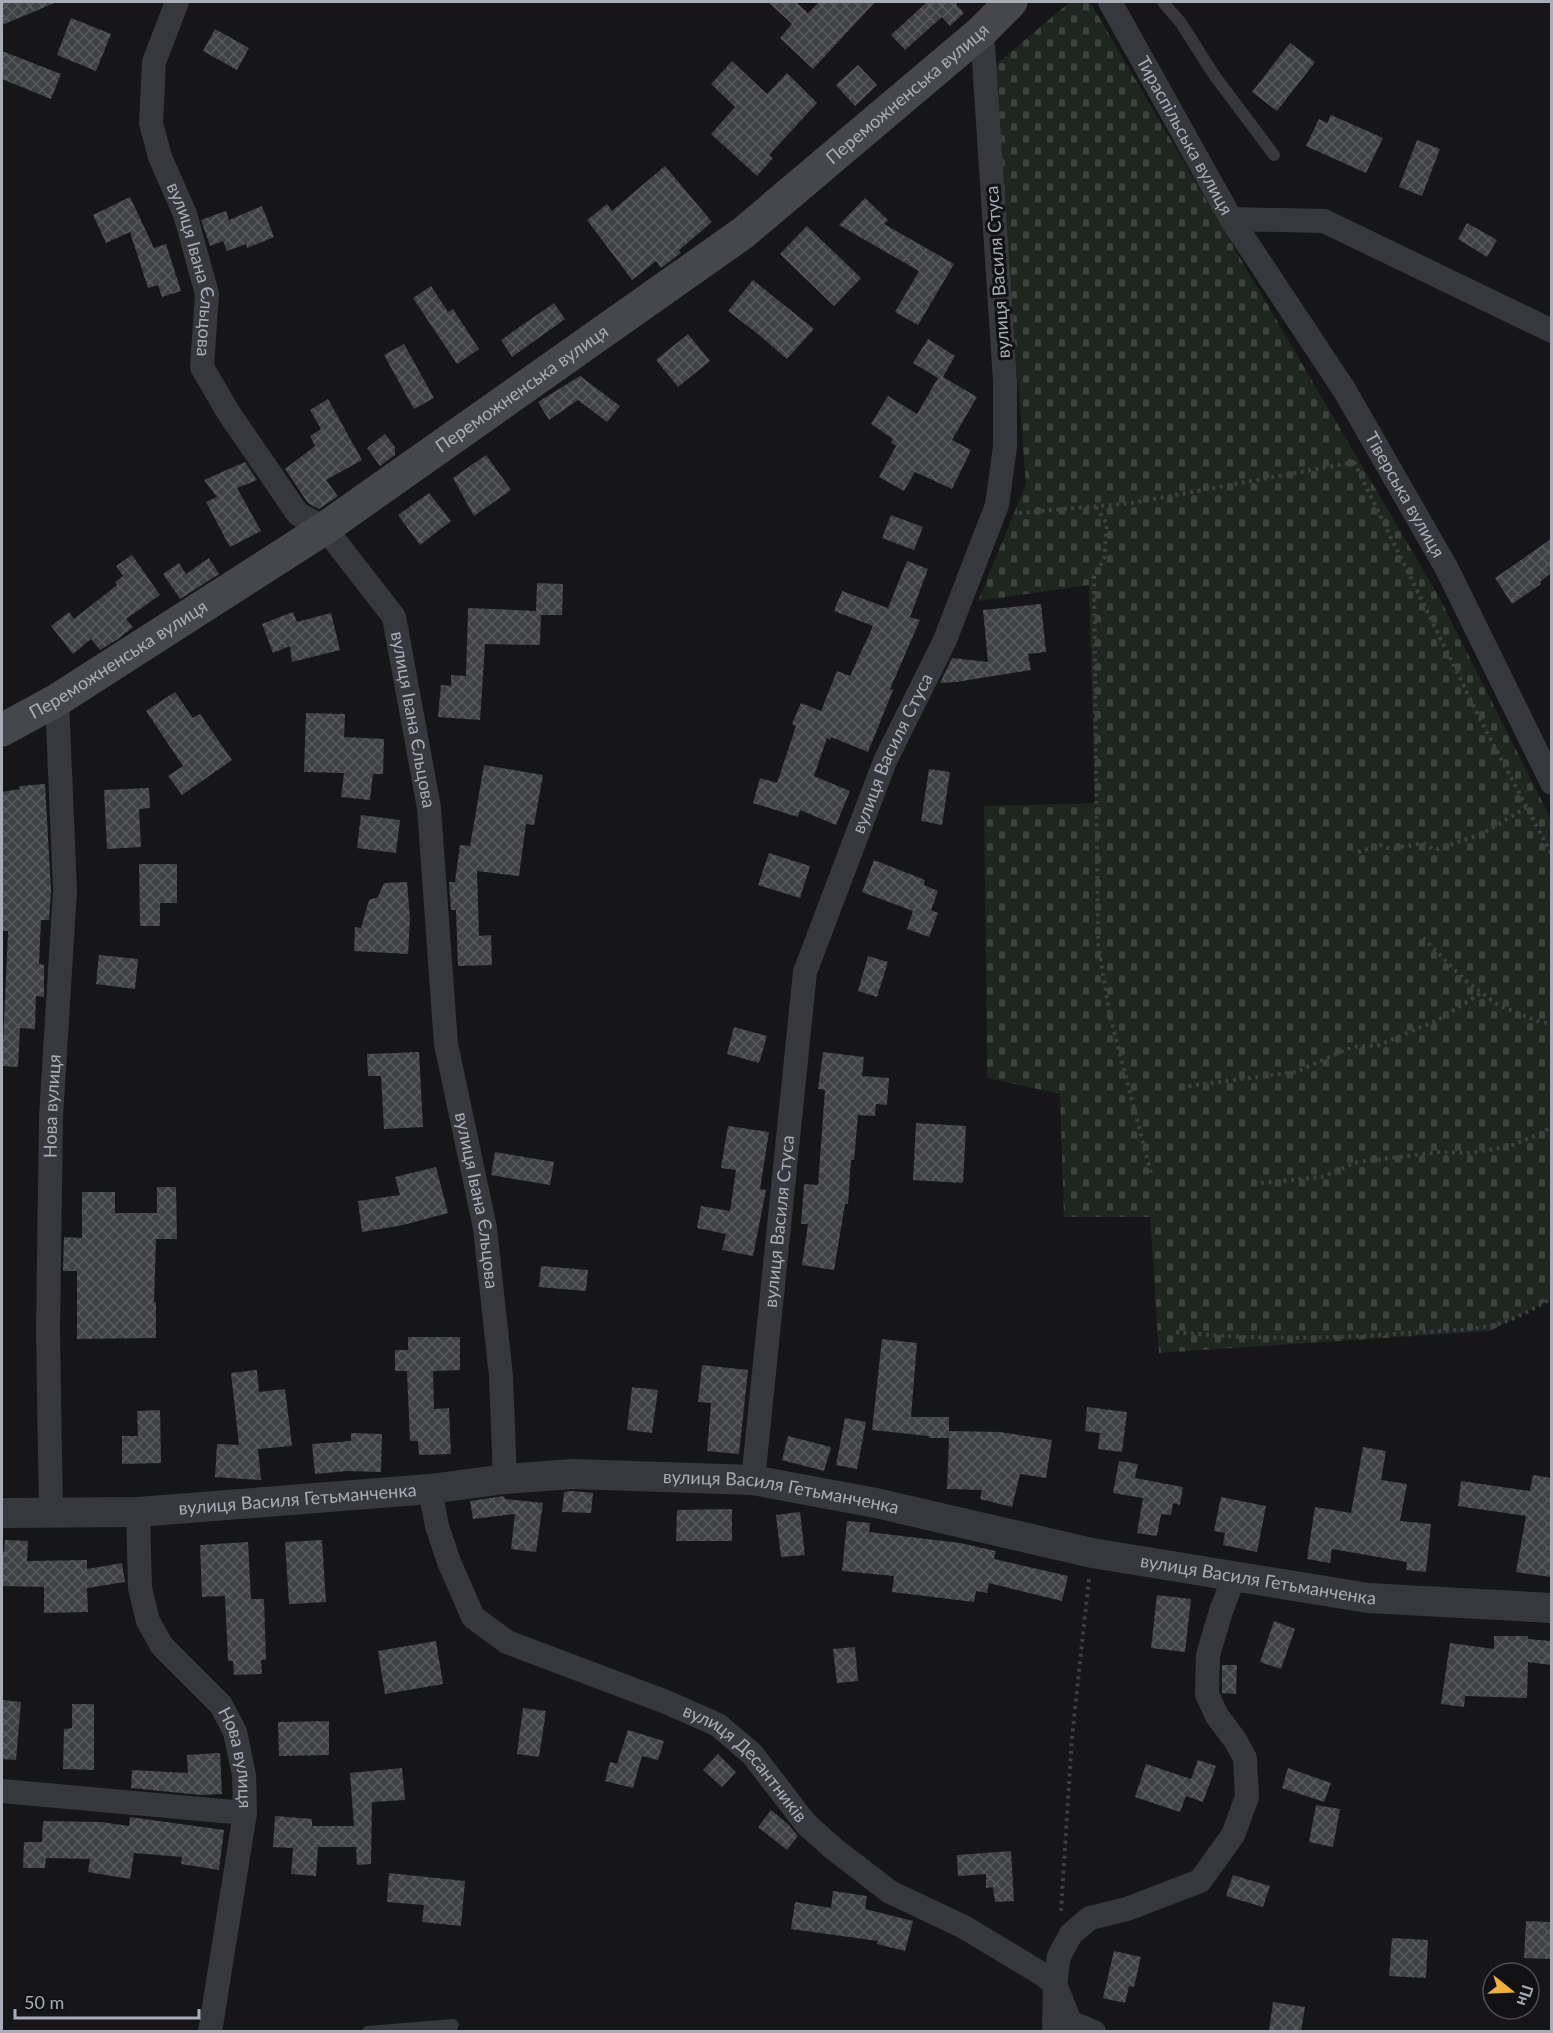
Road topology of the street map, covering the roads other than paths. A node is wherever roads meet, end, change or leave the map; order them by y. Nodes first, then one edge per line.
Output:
1 (177, 2) edge
2 (1011, 2) edge
3 (1110, 2) edge
4 (1163, 2) edge
5 (982, 31) junction
6 (1274, 155) dead end
7 (1231, 219) junction
8 (1551, 331) edge
9 (324, 528) junction
10 (57, 700) junction
11 (2, 730) edge
12 (1551, 783) edge
13 (505, 1479) junction
14 (753, 1480) junction
15 (430, 1489) junction
16 (138, 1512) junction
17 (2, 1513) edge
18 (51, 1514) junction
19 (1234, 1577) junction
20 (1551, 1608) edge
21 (2, 1791) edge
22 (245, 1812) junction
23 (1055, 1984) junction
24 (453, 2025) dead end
25 (214, 2030) edge
26 (368, 2031) edge
27 (1054, 2031) edge
28 (1094, 2031) edge

1 - 9 street, вулиця Івана Єльцова
2 - 5 main road, Переможненська вулиця
3 - 7 street, Тираспільська вулиця
4 - 6 lane
5 - 9 main road, Переможненська вулиця
5 - 14 street, вулиця Василя Стуса
7 - 8 street, Тираспільська вулиця
7 - 12 street, Тіверська вулиця
9 - 10 main road, Переможненська вулиця
9 - 13 street, вулиця Івана Єльцова
10 - 11 main road, Переможненська вулиця
10 - 18 street, Нова вулиця
13 - 14 street, вулиця Василя Гетьманченка
13 - 15 street, вулиця Василя Гетьманченка
14 - 19 street, вулиця Василя Гетьманченка
15 - 16 street, вулиця Василя Гетьманченка
15 - 23 street, вулиця Десантників
16 - 18 street, вулиця Василя Гетьманченка
16 - 22 street, Нова вулиця
17 - 18 street, вулиця Василя Гетьманченка
19 - 20 street, вулиця Василя Гетьманченка
19 - 23 street
21 - 22 street
22 - 25 street, Нова вулиця
23 - 27 street
23 - 28 street
24 - 26 lane

